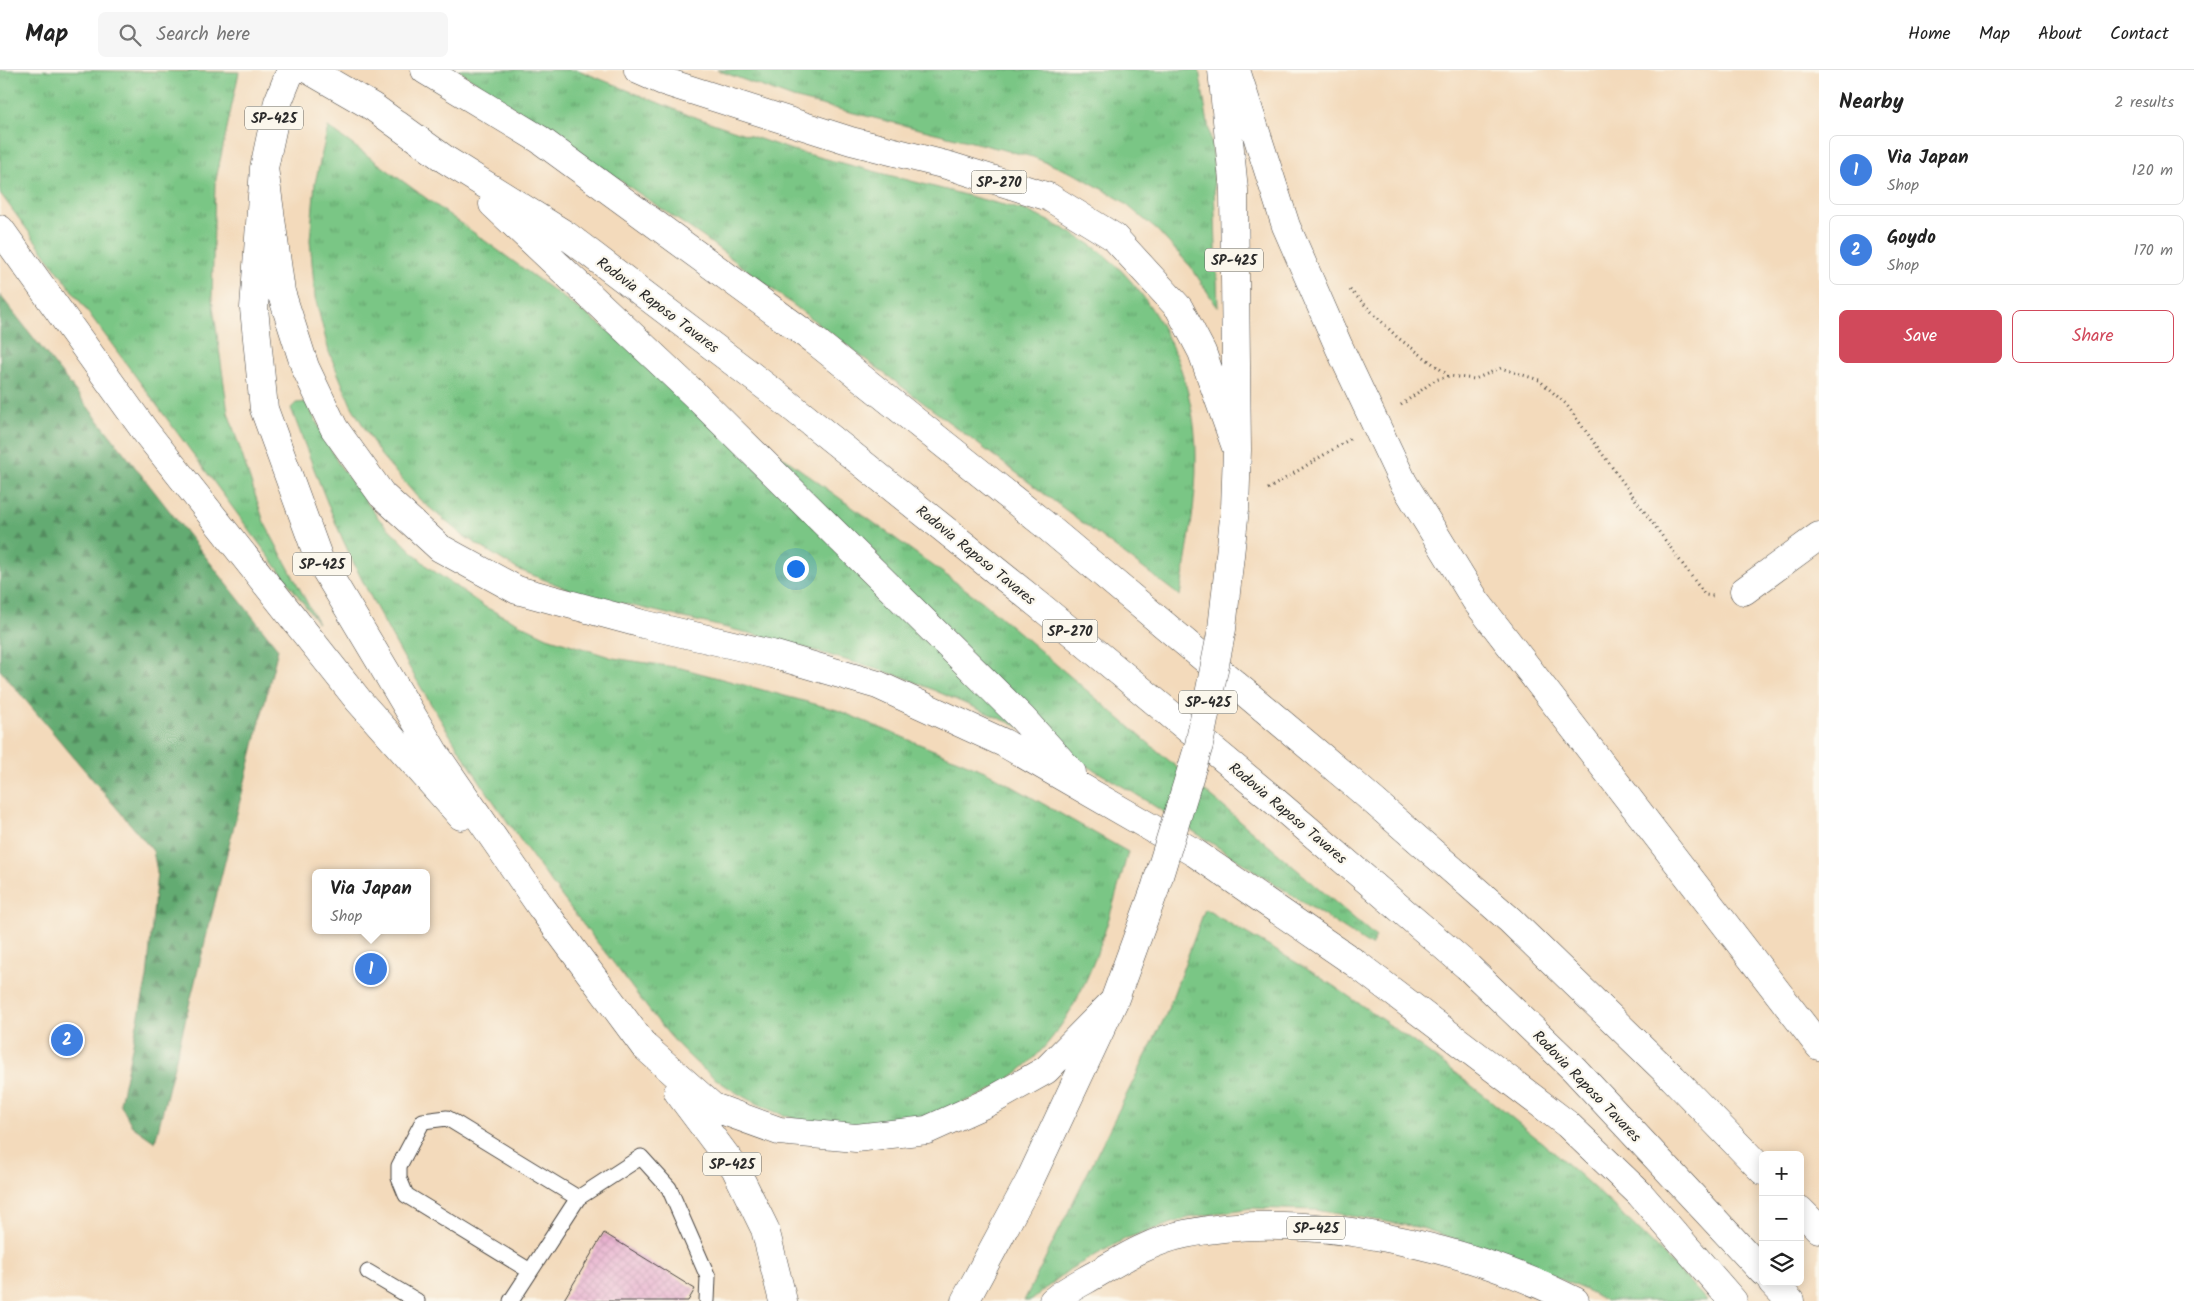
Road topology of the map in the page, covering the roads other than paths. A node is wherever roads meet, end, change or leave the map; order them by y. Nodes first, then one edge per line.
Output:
1 (291, 70) edge
2 (309, 70) edge
3 (425, 70) edge
4 (638, 70) edge
5 (1222, 70) edge
6 (1236, 70) edge
7 (446, 160) junction
8 (264, 168) junction
9 (0, 229) edge
10 (1237, 450) junction
11 (1819, 536) edge
12 (1744, 591) road end
13 (1088, 792) junction
14 (541, 908) junction
15 (1114, 1001) junction
16 (644, 1046) junction
17 (1819, 1046) edge
18 (1759, 1167) edge
19 (578, 1198) junction
20 (1804, 1214) edge
21 (1819, 1229) edge
22 (1759, 1268) edge
23 (530, 1271) junction
24 (368, 1272) dead end
25 (1776, 1286) edge
26 (417, 1301) edge
27 (511, 1301) edge
28 (707, 1301) edge
29 (783, 1301) edge
30 (965, 1301) edge
31 (1054, 1301) edge
32 (1575, 1301) edge
33 (1733, 1301) edge
34 (1790, 1301) edge

1 - 8 main road, SP-425
2 - 7 main road, Rodovia Raposo Tavares / SP-270
3 - 18 main road
4 - 10 main road, SP-270
5 - 10 main road, SP-425
6 - 17 main road
7 - 13 main road
7 - 22 main road, Rodovia Raposo Tavares / SP-270
8 - 13 main road
8 - 14 main road, SP-425
9 - 14 main road
10 - 15 main road, SP-425, bridge
11 - 12 main road
13 - 33 main road
14 - 16 main road, SP-425
15 - 16 main road
15 - 30 main road, SP-425
16 - 29 main road, SP-425
19 - 23 lane
19 - 23 lane
19 - 28 lane
20 - 21 main road
23 - 27 lane
24 - 26 lane
25 - 34 main road
31 - 32 main road, SP-425

